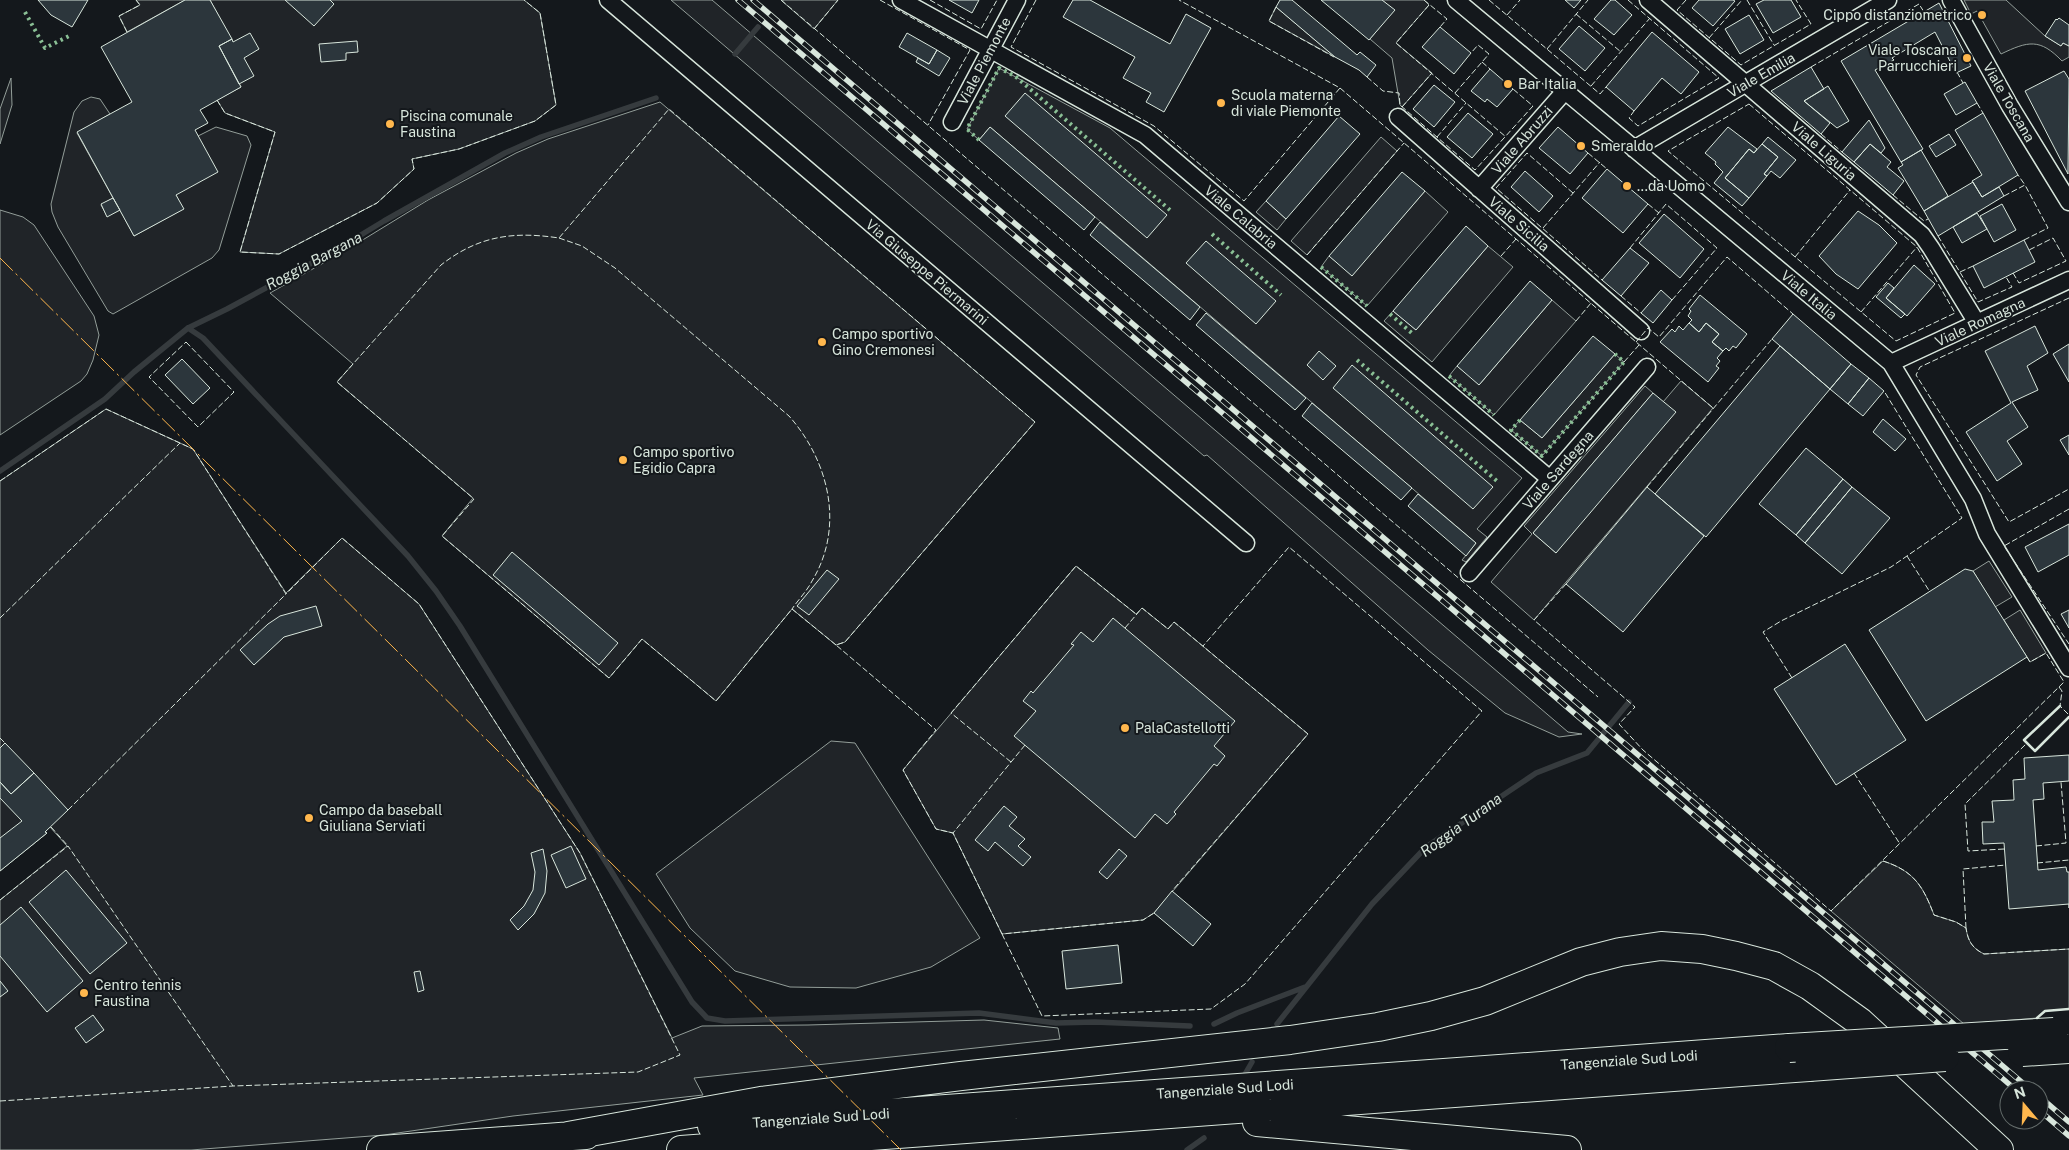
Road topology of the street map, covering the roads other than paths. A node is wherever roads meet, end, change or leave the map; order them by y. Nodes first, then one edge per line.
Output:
1 (608, 0) edge
2 (901, 0) edge
3 (1017, 0) edge
4 (1456, 0) edge
5 (1648, 0) edge
6 (1888, 0) edge
7 (1951, 0) edge
8 (990, 48) junction
9 (1745, 84) junction
10 (1565, 91) junction
11 (1398, 118) dead end
12 (952, 122) dead end
13 (1634, 149) junction
14 (1479, 189) junction
15 (2069, 202) edge
16 (2069, 280) edge
17 (1976, 323) junction
18 (1641, 330) dead end
19 (1890, 363) junction
20 (1647, 366) dead end
21 (1550, 479) junction
22 (1246, 543) dead end
23 (1469, 573) dead end
24 (2069, 668) edge
25 (2064, 1037) edge
26 (1178, 1114) junction
27 (568, 1136) junction
28 (381, 1150) edge
29 (681, 1150) edge
30 (1567, 1150) edge
31 (1999, 1150) edge

1 - 22 street, Via Giuseppe Piermarini
2 - 8 street, Viale Calabria
3 - 8 street, Viale Piemonte
4 - 10 street, Viale Italia
5 - 9 street, Viale Liguria
6 - 9 street, Viale Emilia
7 - 15 street, Viale Toscana
8 - 12 street, Viale Piemonte
8 - 21 street, Viale Calabria
9 - 13 street, Viale Emilia
9 - 17 street, Viale Liguria
10 - 13 street, Viale Italia
10 - 14 street, Viale Abruzzi
11 - 14 street, Viale Sicilia
13 - 19 street, Viale Italia
14 - 18 street, Viale Sicilia
16 - 17 street, Viale Romagna
17 - 19 street, Viale Romagna
19 - 24 street, Viale Italia
20 - 21 street, Viale Sardegna
21 - 23 street, Viale Sardegna
25 - 26 highway, Tangenziale Sud Lodi, bridge
25 - 27 highway, Tangenziale Sud Lodi, bridge
26 - 29 highway, Tangenziale Sud Lodi
26 - 30 highway
27 - 28 highway, Tangenziale Sud Lodi
27 - 31 highway

